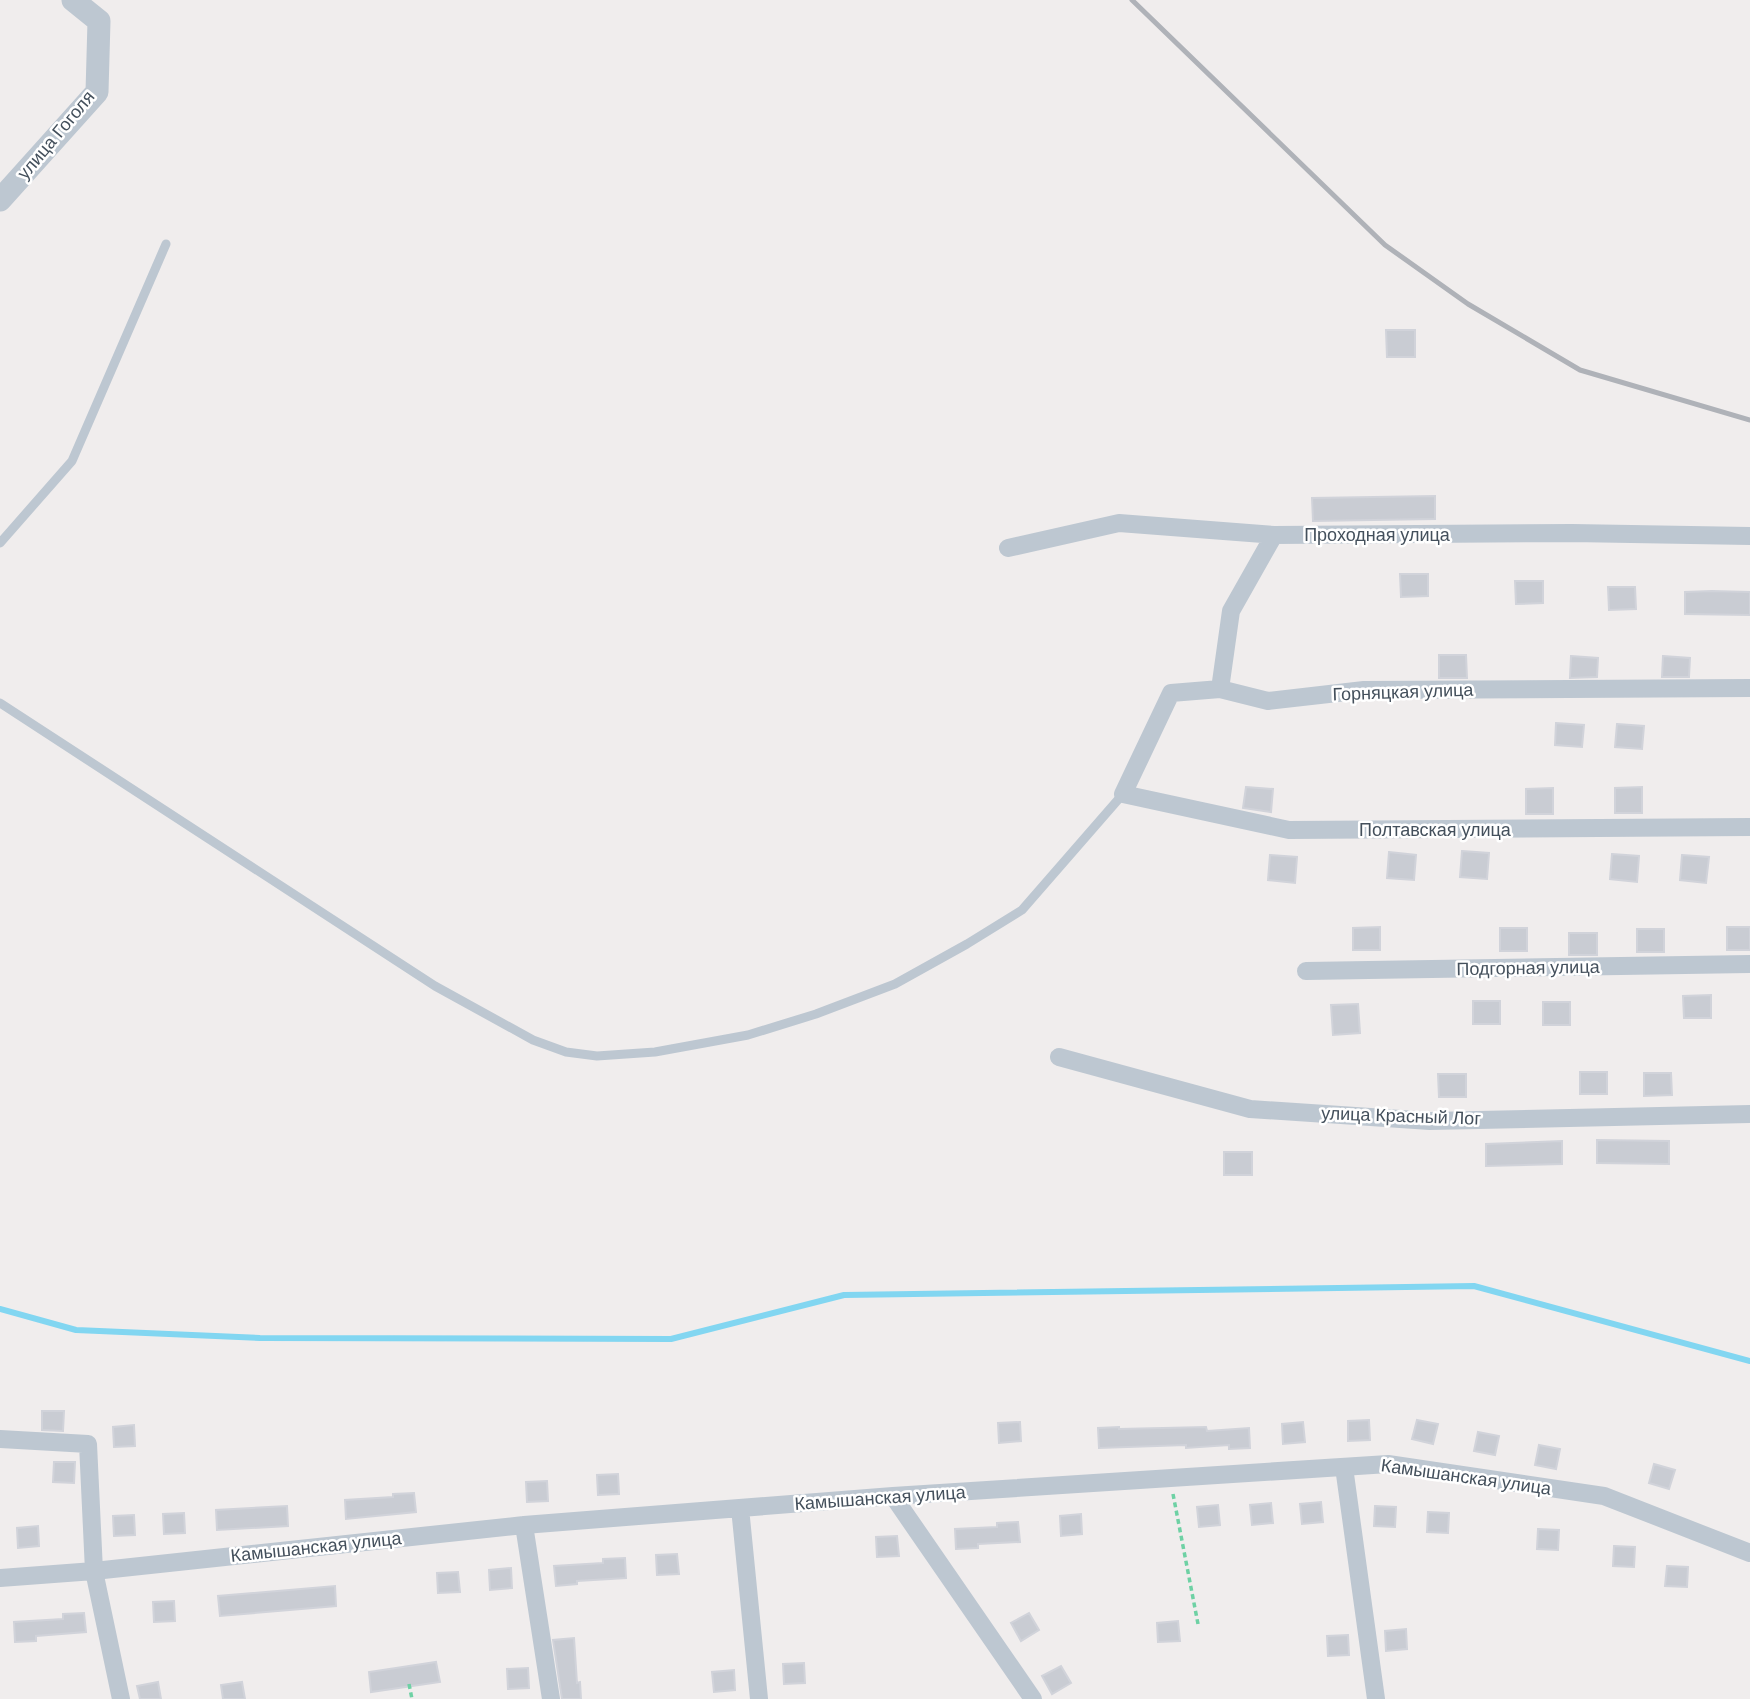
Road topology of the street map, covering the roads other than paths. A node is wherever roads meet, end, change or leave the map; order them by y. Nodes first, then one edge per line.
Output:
1 (72, 0) edge
2 (0, 200) edge
3 (166, 244) dead end
4 (1274, 535) junction
5 (1750, 536) edge
6 (0, 543) edge
7 (1008, 548) dead end
8 (1750, 688) edge
9 (1220, 689) junction
10 (0, 703) edge
11 (1124, 794) junction
12 (1750, 828) edge
13 (1750, 964) edge
14 (1306, 971) dead end
15 (1059, 1057) dead end
16 (1750, 1114) edge
17 (0, 1440) edge
18 (1344, 1467) junction
19 (893, 1496) junction
20 (740, 1508) junction
21 (524, 1525) junction
22 (1750, 1553) edge
23 (94, 1571) junction
24 (0, 1577) edge
25 (121, 1699) edge
26 (551, 1699) edge
27 (759, 1699) edge
28 (1033, 1699) edge
29 (1376, 1699) edge

1 - 2 street, улица Гоголя
3 - 6 lane
4 - 5 street, Проходная улица
4 - 7 street, Проходная улица
4 - 9 street
8 - 9 street, Горняцкая улица
9 - 11 street, Горняцкая улица
10 - 11 lane
11 - 12 street, Полтавская улица
13 - 14 street, Подгорная улица
15 - 16 street, улица Красный Лог
17 - 23 street
18 - 19 street, Камышанская улица
18 - 22 street, Камышанская улица
18 - 29 street
19 - 20 street, Камышанская улица
19 - 28 street
20 - 21 street, Камышанская улица
20 - 27 street
21 - 23 street, Камышанская улица
21 - 26 street
23 - 24 street, Камышанская улица
23 - 25 street

